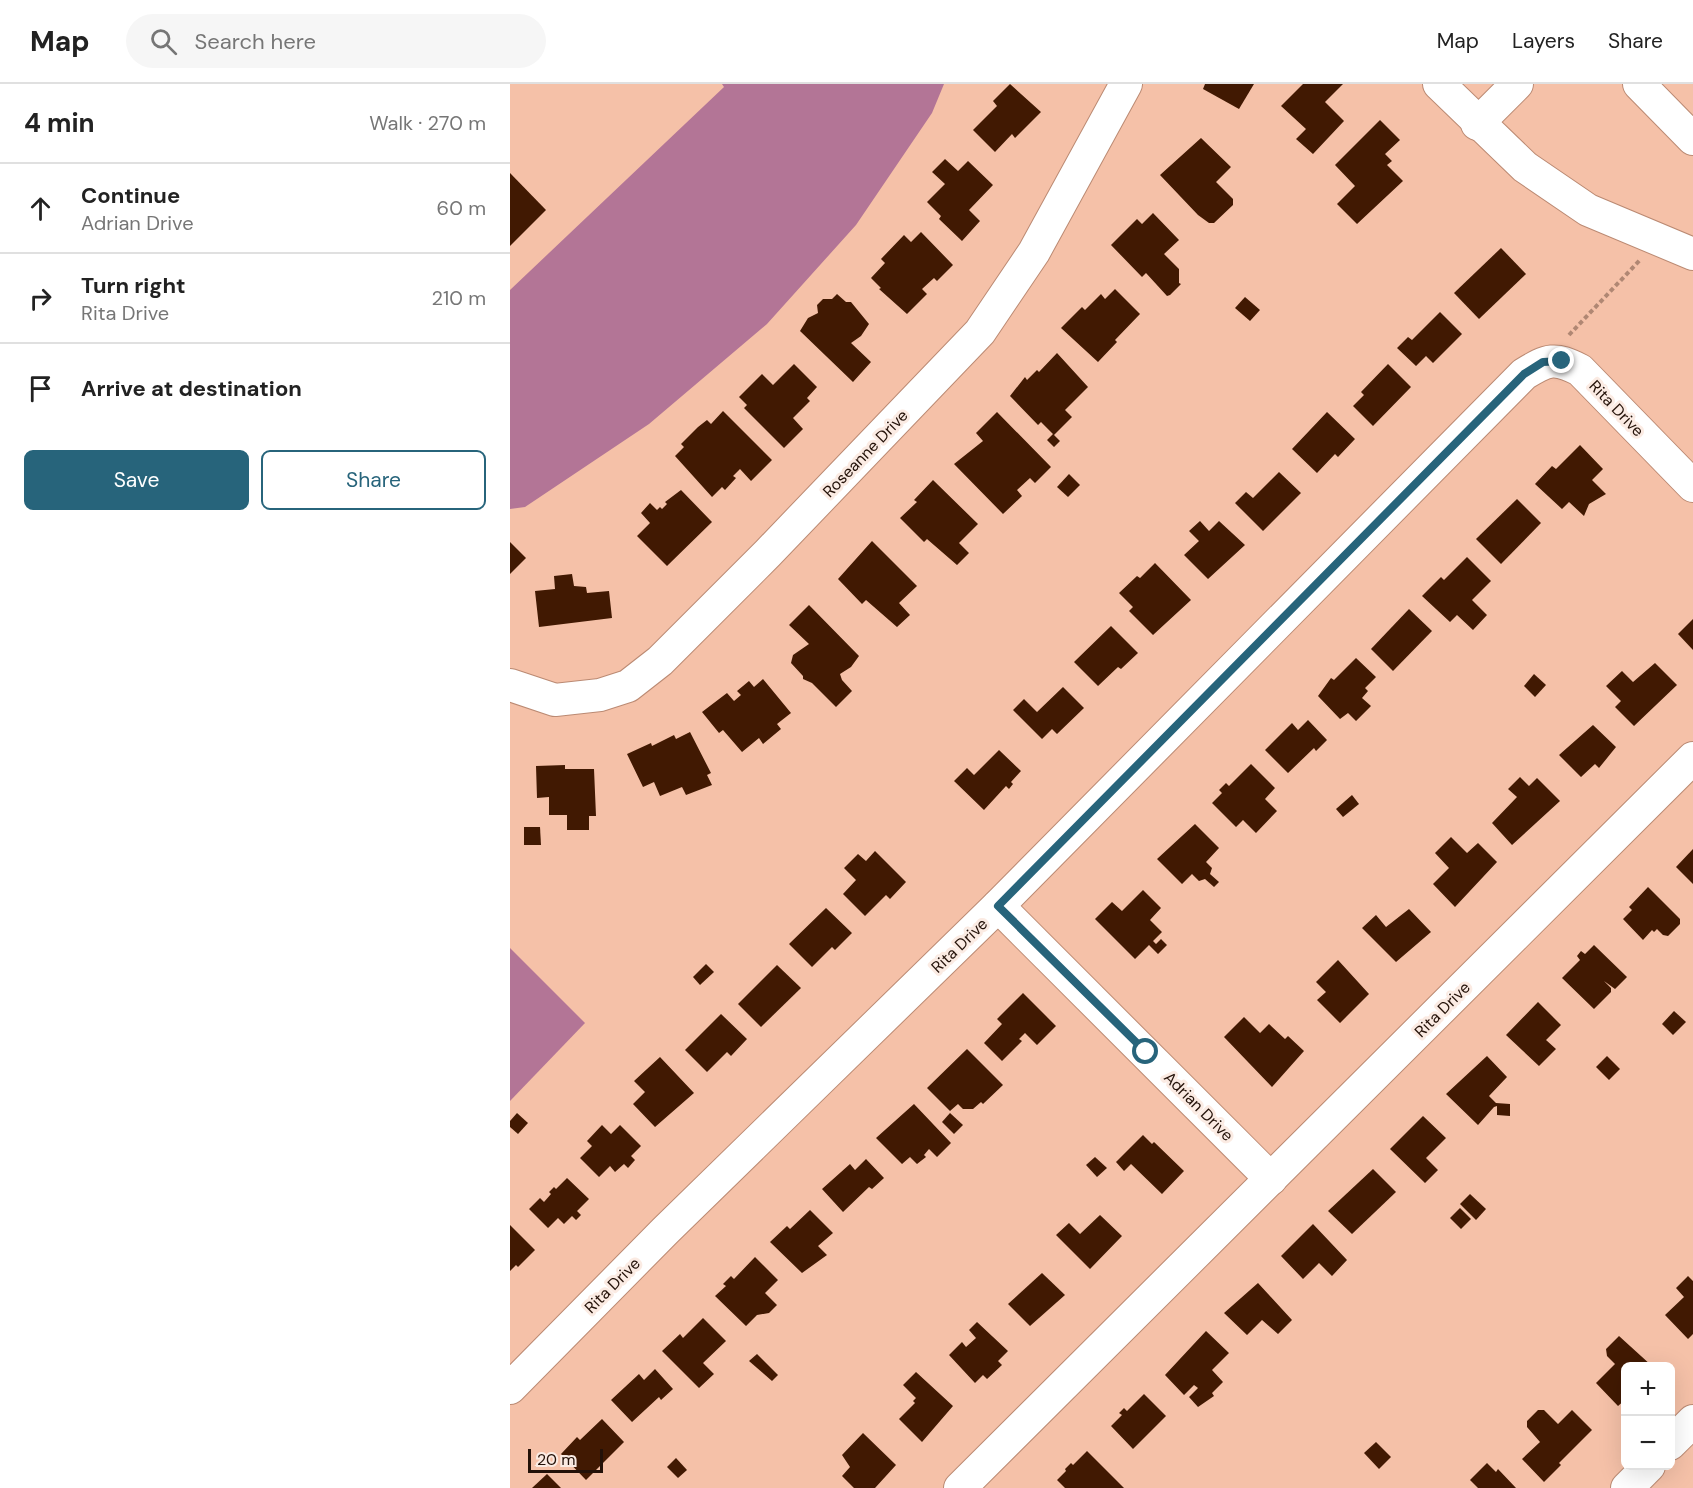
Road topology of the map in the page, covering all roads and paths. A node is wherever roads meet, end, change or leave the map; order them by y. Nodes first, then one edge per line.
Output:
1 (1126, 84) edge
2 (1439, 84) edge
3 (1517, 84) edge
4 (1639, 84) edge
5 (1477, 124) junction
6 (1693, 139) edge
7 (1659, 240) junction
8 (1693, 254) edge
9 (1543, 362) junction
10 (1693, 486) edge
11 (510, 685) edge
12 (1693, 758) edge
13 (998, 906) junction
14 (1271, 1179) junction
15 (510, 1388) edge
16 (1693, 1421) edge
17 (1675, 1440) edge
18 (1645, 1470) edge
19 (960, 1488) edge
20 (1627, 1488) edge

1 - 11 street, Roseanne Drive
2 - 5 street
3 - 5 street
4 - 6 street
5 - 7 street
7 - 8 street
7 - 9 path
9 - 10 street, Rita Drive
9 - 13 street, Rita Drive
12 - 14 street, Rita Drive
13 - 14 street, Adrian Drive
13 - 15 street, Rita Drive
14 - 19 street, Rita Drive
16 - 17 street
18 - 20 street

